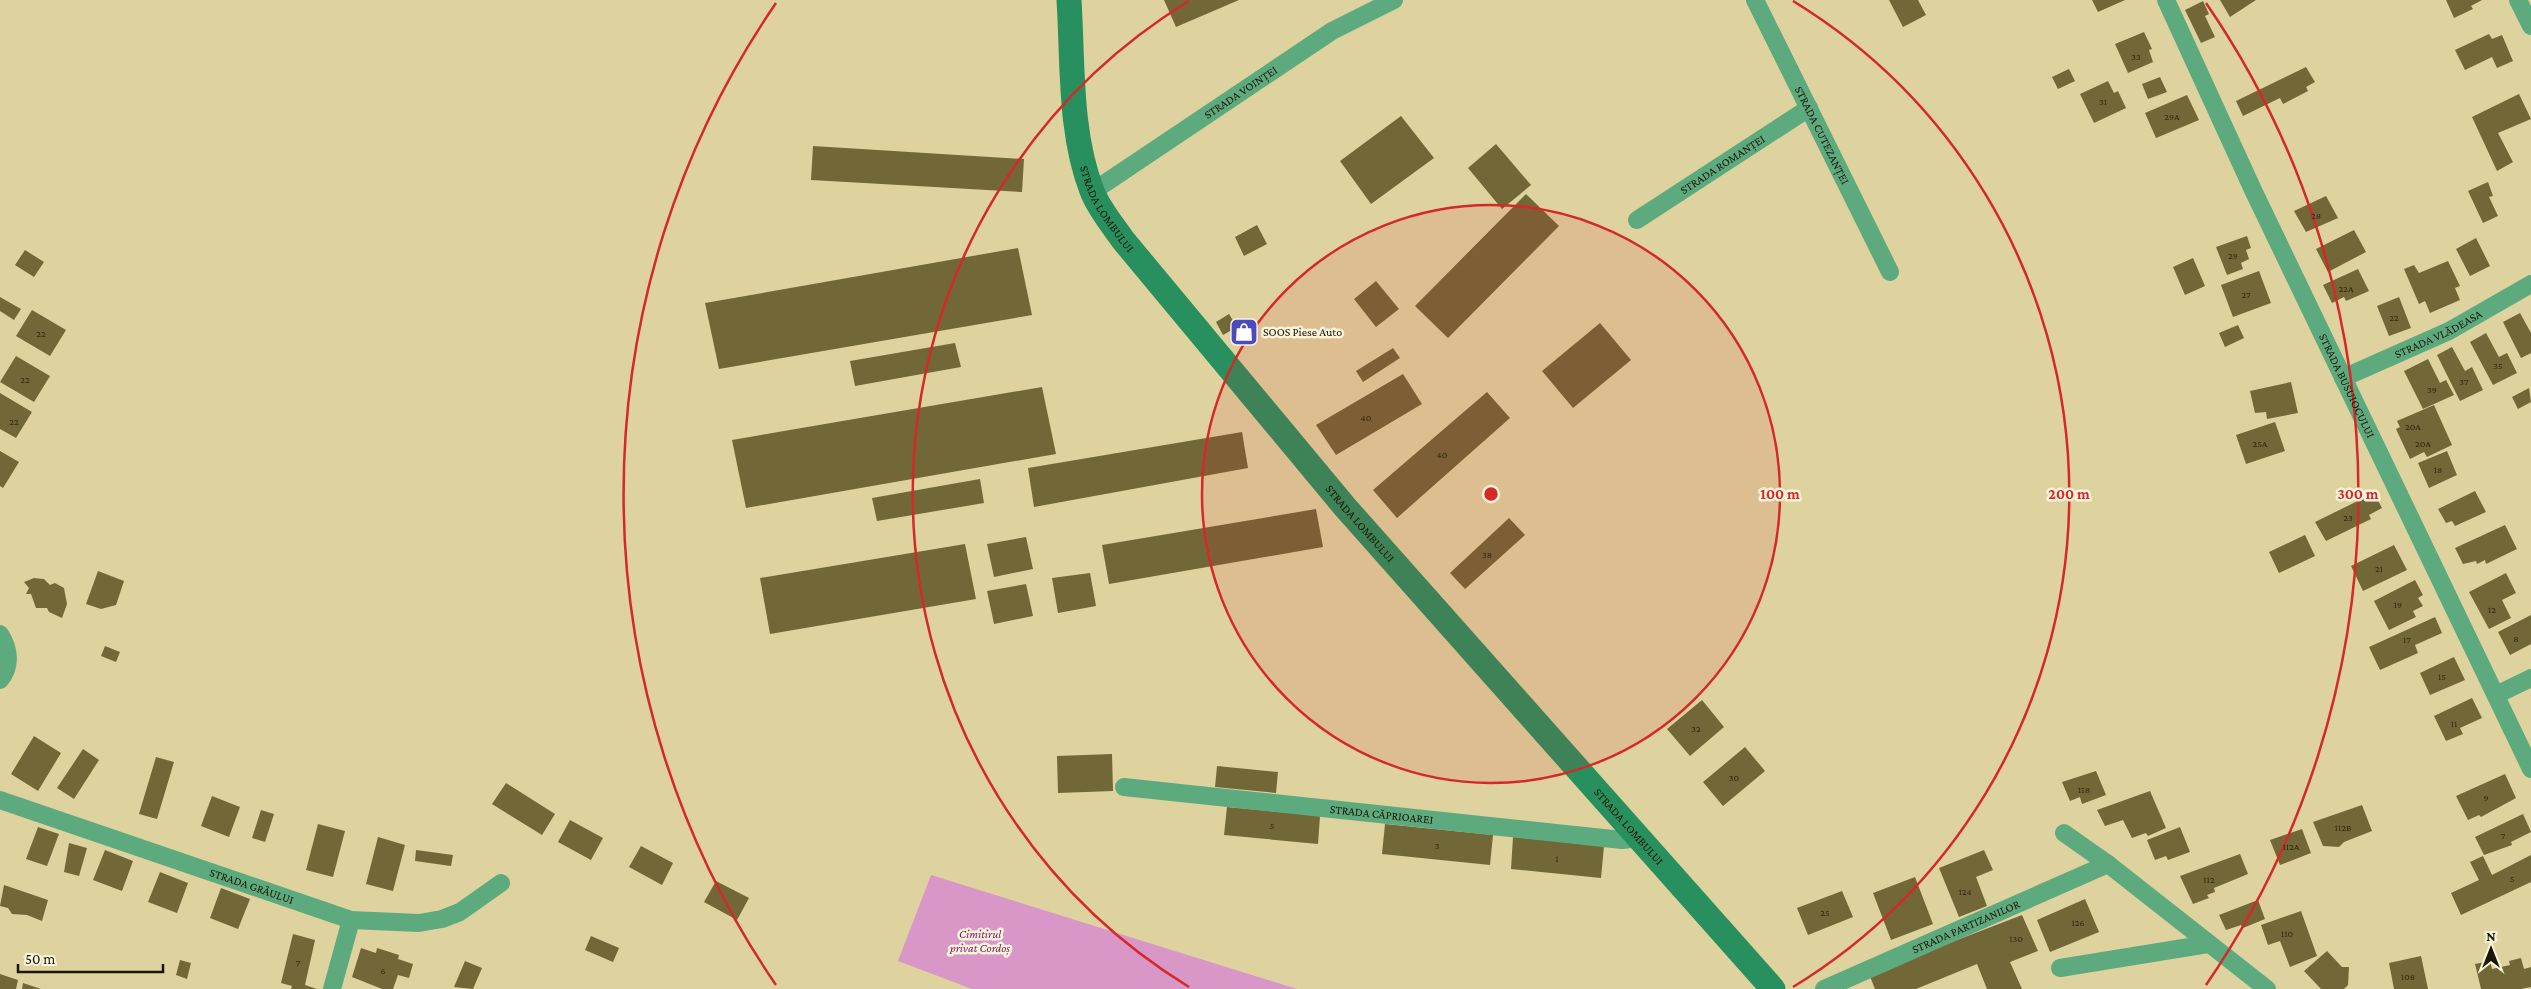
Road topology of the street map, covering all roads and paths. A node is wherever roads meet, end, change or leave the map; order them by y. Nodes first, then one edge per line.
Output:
1 (1069, 0) edge
2 (1394, 0) edge
3 (1755, 0) edge
4 (2166, 0) edge
5 (2518, 0) edge
6 (2531, 26) edge
7 (1808, 108) junction
8 (1092, 192) junction
9 (1637, 220) dead end
10 (1890, 272) dead end
11 (2531, 284) edge
12 (2343, 378) junction
13 (0, 634) edge
14 (2531, 678) edge
15 (0, 680) edge
16 (2496, 696) junction
17 (2531, 769) edge
18 (1124, 787) dead end
19 (0, 800) edge
20 (2064, 833) dead end
21 (1639, 838) junction
22 (2108, 864) junction
23 (501, 883) dead end
24 (351, 920) junction
25 (2208, 944) junction
26 (2060, 968) dead end
27 (332, 989) edge
28 (1773, 989) edge
29 (1824, 989) edge
30 (2267, 989) edge

1 - 8 street, STRADA LOMBULUI
2 - 8 street, STRADA VOINȚEI
3 - 7 street, STRADA CUTEZANȚEI
4 - 12 street, STRADA BUSUIOCULUI
5 - 6 street
7 - 9 street, STRADA ROMANȚEI
7 - 10 street, STRADA CUTEZANȚEI
8 - 21 street, STRADA LOMBULUI
11 - 12 street, STRADA VLĂDEASA
12 - 16 street, STRADA BUSUIOCULUI
13 - 15 street
14 - 16 street
16 - 17 street, STRADA BUSUIOCULUI
18 - 21 street, STRADA CĂPRIOAREI
19 - 24 street, STRADA GRÂULUI
20 - 22 street
21 - 28 street, STRADA LOMBULUI
22 - 25 street
22 - 29 street, STRADA PARTIZANILOR
23 - 24 street, STRADA GRÂULUI
24 - 27 street
25 - 26 street
25 - 30 street

